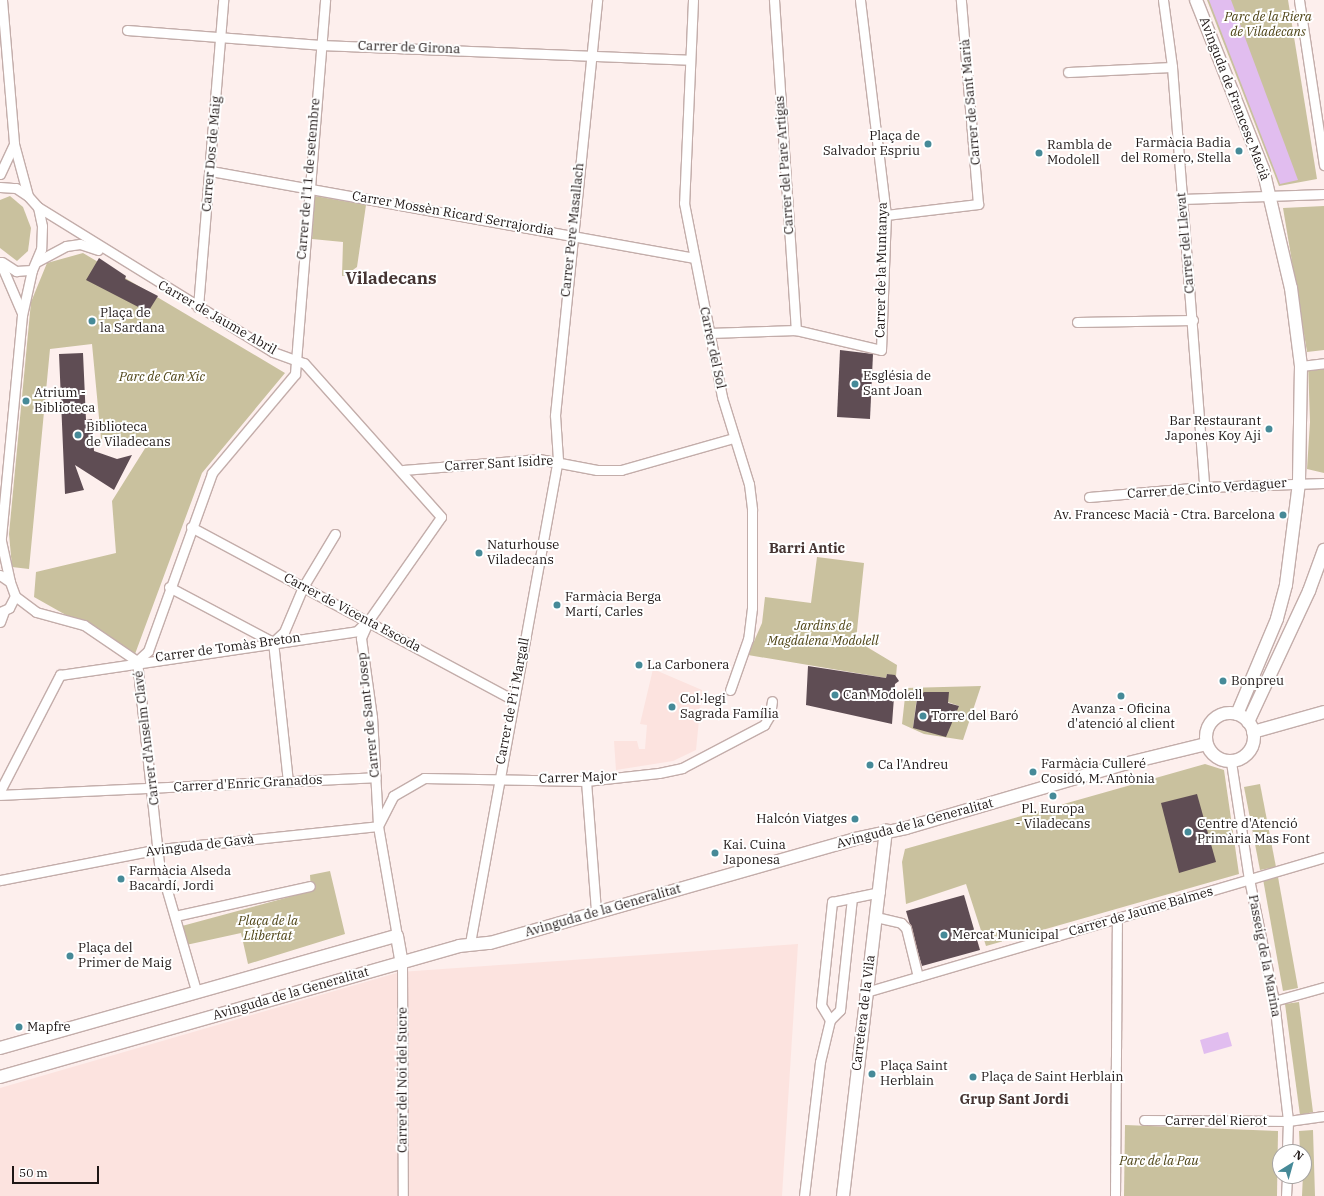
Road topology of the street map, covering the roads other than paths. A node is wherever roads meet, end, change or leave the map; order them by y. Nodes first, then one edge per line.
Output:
1 (2, 0) edge
2 (223, 0) edge
3 (325, 0) edge
4 (597, 0) edge
5 (693, 0) edge
6 (774, 0) edge
7 (860, 0) edge
8 (961, 0) edge
9 (1163, 0) edge
10 (1196, 0) edge
11 (1299, 0) edge
12 (128, 30) dead end
13 (220, 37) junction
14 (320, 45) junction
15 (591, 55) junction
16 (690, 60) junction
17 (1172, 67) junction
18 (1068, 72) dead end
19 (14, 144) junction
20 (1324, 165) edge
21 (211, 171) junction
22 (0, 174) edge
23 (0, 187) edge
24 (308, 188) junction
25 (1324, 194) edge
26 (28, 196) junction
27 (1270, 197) junction
28 (1182, 199) junction
29 (38, 206) junction
30 (886, 215) junction
31 (573, 235) junction
32 (115, 257) junction
33 (694, 258) junction
34 (0, 261) edge
35 (34, 266) junction
36 (198, 307) junction
37 (22, 315) junction
38 (1193, 320) junction
39 (1077, 322) dead end
40 (796, 330) junction
41 (709, 333) junction
42 (297, 359) junction
43 (1324, 363) edge
44 (1301, 366) junction
45 (733, 438) junction
46 (558, 460) junction
47 (402, 473) junction
48 (1298, 483) junction
49 (1324, 483) edge
50 (1204, 487) junction
51 (1089, 496) dead end
52 (191, 527) junction
53 (335, 534) dead end
54 (1, 544) edge
55 (1324, 550) edge
56 (0, 575) edge
57 (10, 582) junction
58 (169, 587) junction
59 (303, 587) junction
60 (15, 596) junction
61 (2, 612) edge
62 (369, 620) junction
63 (0, 622) edge
64 (273, 642) junction
65 (138, 661) junction
66 (730, 690) dead end
67 (514, 700) junction
68 (772, 701) dead end
69 (1324, 712) edge
70 (1237, 714) junction
71 (1251, 727) junction
72 (1206, 744) junction
73 (1232, 762) junction
74 (376, 778) junction
75 (497, 780) junction
76 (586, 781) junction
77 (288, 782) junction
78 (152, 789) junction
79 (0, 791) edge
80 (0, 795) edge
81 (378, 826) junction
82 (886, 831) junction
83 (160, 849) junction
84 (1324, 857) edge
85 (0, 880) edge
86 (1249, 880) junction
87 (310, 886) dead end
88 (880, 892) junction
89 (852, 898) junction
90 (596, 912) junction
91 (175, 916) junction
92 (876, 917) junction
93 (1117, 919) junction
94 (397, 936) junction
95 (470, 943) junction
96 (402, 963) junction
97 (918, 977) junction
98 (1324, 987) edge
99 (196, 990) junction
100 (866, 992) junction
101 (1274, 1001) junction
102 (830, 1020) junction
103 (0, 1048) edge
104 (0, 1077) edge
105 (1324, 1116) edge
106 (1144, 1120) dead end
107 (1288, 1121) junction
108 (1287, 1144) edge
109 (1287, 1184) edge
110 (403, 1196) edge
111 (804, 1196) edge
112 (843, 1196) edge
113 (1115, 1196) edge
114 (1286, 1196) edge

1 - 19 street
2 - 13 street, Carrer Dos de Maig
3 - 14 street, Carrer de l'11 de setembre
4 - 15 street, Carrer Pere Masallach
5 - 16 street, Carrer del Sol
6 - 40 street, Carrer del Pare Artigas
7 - 30 street, Carrer de la Muntanya
8 - 30 street, Carrer de Sant Marià
9 - 17 street, Carrer del Llevat
10 - 27 street, Avinguda de Francesc Macià
11 - 20 street
12 - 13 street, Carrer de Girona
13 - 14 street, Carrer de Girona
13 - 21 street, Carrer Dos de Maig
14 - 15 street, Carrer de Girona
14 - 24 street, Carrer de l'11 de setembre
15 - 16 street, Carrer de Girona
15 - 31 street, Carrer Pere Masallach
16 - 33 street, Carrer del Sol
17 - 18 street
17 - 28 street, Carrer del Llevat
19 - 22 street
19 - 26 street
21 - 24 street, Carrer Mossèn Ricard Serrajordia
21 - 36 street, Carrer Dos de Maig
23 - 26 street
24 - 31 street, Carrer Mossèn Ricard Serrajordia
24 - 42 street, Carrer de l'11 de setembre
25 - 27 street
26 - 29 street
27 - 28 street
27 - 44 street, Avinguda de Francesc Macià
28 - 38 street, Carrer del Llevat
29 - 32 street, Carrer de Jaume Abril
29 - 35 street
30 - 40 street, Carrer de la Muntanya
31 - 33 street, Carrer Mossèn Ricard Serrajordia
31 - 46 street, Carrer Pere Masallach
32 - 35 street, Carrer de Jaume Abril
32 - 36 street, Carrer de Jaume Abril
33 - 41 street, Carrer del Sol
34 - 35 street
34 - 37 street
35 - 37 street
36 - 42 street, Carrer de Jaume Abril
37 - 54 street
38 - 39 street
38 - 50 street, Carrer del Llevat
40 - 41 street
41 - 45 street, Carrer del Sol
42 - 47 street
42 - 52 street, Carrer d'Anselm Clavé
43 - 44 street
44 - 48 street, Avinguda de Francesc Macià
45 - 46 street, Carrer Sant Isidre
45 - 66 street, Carrer del Sol
46 - 47 street, Carrer Sant Isidre
46 - 67 street, Carrer de Pi i Margall
47 - 62 street, Carrer de Sant Josep
48 - 49 street, Carrer de Cinto Verdaguer
48 - 50 street, Carrer de Cinto Verdaguer
48 - 70 street, Avinguda de Francesc Macià
50 - 51 street, Carrer de Cinto Verdaguer
52 - 58 street, Carrer d'Anselm Clavé
52 - 59 street, Carrer de Vicenta Escoda
53 - 59 street
54 - 57 street
55 - 71 street
56 - 57 street
57 - 60 street
58 - 64 street
58 - 65 street, Carrer d'Anselm Clavé
59 - 62 street, Carrer de Vicenta Escoda
59 - 64 street
60 - 61 street
60 - 65 street
61 - 63 street
62 - 64 street, Carrer de Tomàs Breton
62 - 67 street, Carrer de Vicenta Escoda
62 - 74 street, Carrer de Sant Josep
64 - 65 street, Carrer de Tomàs Breton
64 - 77 street
65 - 78 street, Carrer d'Anselm Clavé
65 - 79 street, Carrer de Tomàs Breton
67 - 75 street, Carrer de Pi i Margall
68 - 76 street, Carrer Major
69 - 71 street
70 - 71 street
70 - 72 street
71 - 73 street
72 - 73 street
72 - 82 street, Avinguda de la Generalitat
73 - 86 street, Passeig de la Marina
74 - 77 street, Carrer d'Enric Granados
74 - 81 street, Carrer de Sant Josep
75 - 76 street, Carrer Major
75 - 81 street, Carrer Major
75 - 95 street, Carrer de Pi i Margall
76 - 90 street
77 - 78 street, Carrer d'Enric Granados
78 - 80 street, Carrer d'Enric Granados
78 - 83 street, Carrer d'Anselm Clavé
81 - 83 street, Avinguda de Gavà
81 - 94 street, Carrer de Sant Josep
82 - 88 street, Carretera de la Vila
82 - 90 street, Avinguda de la Generalitat
83 - 85 street, Avinguda de Gavà
83 - 91 street, Carrer d'Anselm Clavé
84 - 86 street, Carrer de Jaume Balmes
86 - 93 street, Carrer de Jaume Balmes
86 - 101 street, Passeig de la Marina
87 - 91 street
88 - 89 street
88 - 92 street, Carretera de la Vila
89 - 102 street, Carretera de la Vila
89 - 102 street
90 - 95 street, Avinguda de la Generalitat
91 - 99 street, Carrer d'Anselm Clavé
92 - 97 street
92 - 100 street, Carretera de la Vila
93 - 97 street, Carrer de Jaume Balmes
93 - 113 street
94 - 96 street
94 - 99 street
95 - 96 street, Avinguda de la Generalitat
96 - 104 street, Avinguda de la Generalitat
96 - 110 street, Carrer del Noi del Sucre
97 - 100 street, Carrer de Jaume Balmes
98 - 101 street
99 - 103 street
100 - 112 street, Carretera de la Vila
101 - 107 street, Passeig de la Marina
102 - 111 street, Carretera de la Vila
105 - 107 street, Carrer del Rierot
106 - 107 street, Carrer del Rierot
107 - 108 street, Passeig de la Marina
109 - 114 street

